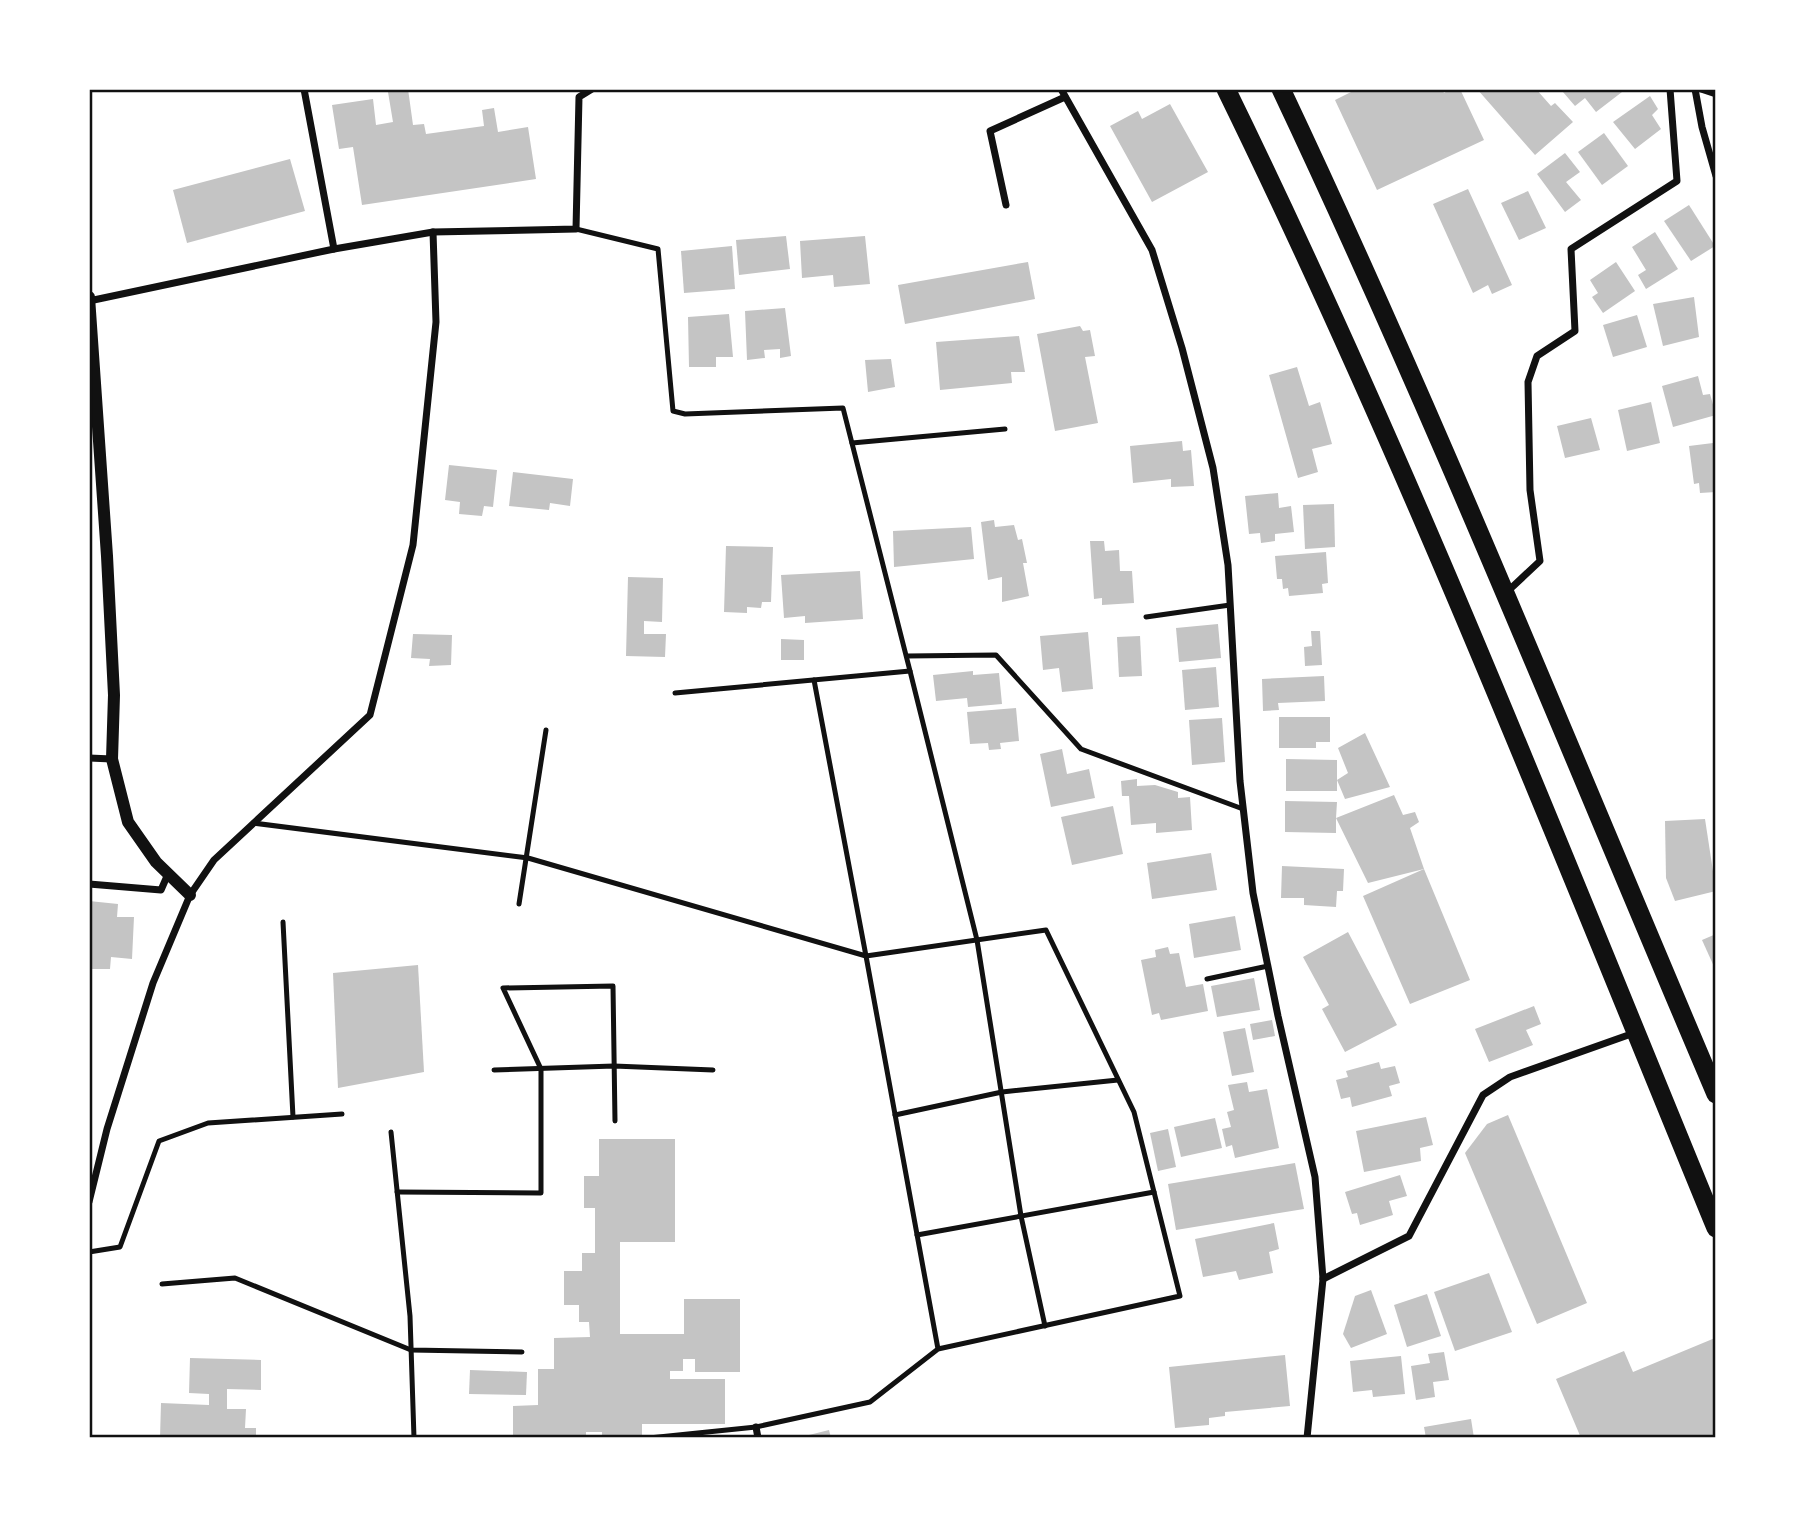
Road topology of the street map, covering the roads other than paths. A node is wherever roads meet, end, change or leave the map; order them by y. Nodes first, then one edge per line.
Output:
1 (304, 89) edge
2 (592, 89) edge
3 (1226, 89) edge
4 (1281, 89) edge
5 (1670, 89) edge
6 (1695, 89) edge
7 (1701, 89) edge
8 (1063, 93) edge
9 (1716, 94) edge
10 (1716, 176) edge
11 (1006, 205) dead end
12 (576, 229) junction
13 (433, 232) junction
14 (334, 249) junction
15 (89, 300) edge
16 (1005, 429) dead end
17 (852, 443) junction
18 (1506, 593) junction
19 (1230, 605) junction
20 (1146, 617) dead end
21 (907, 656) junction
22 (910, 671) junction
23 (814, 680) junction
24 (676, 693) dead end
25 (546, 730) dead end
26 (89, 758) edge
27 (112, 758) junction
28 (1243, 809) junction
29 (253, 823) junction
30 (528, 858) junction
31 (169, 874) junction
32 (89, 884) edge
33 (190, 895) junction
34 (519, 904) dead end
35 (284, 922) dead end
36 (977, 940) junction
37 (866, 956) junction
38 (1268, 967) junction
39 (1208, 979) dead end
40 (1635, 1032) junction
41 (614, 1066) junction
42 (541, 1069) junction
43 (494, 1070) dead end
44 (713, 1070) dead end
45 (1118, 1080) junction
46 (1002, 1092) junction
47 (1716, 1094) edge
48 (342, 1114) dead end
49 (895, 1115) junction
50 (293, 1117) junction
51 (615, 1121) dead end
52 (391, 1132) dead end
53 (397, 1192) junction
54 (1154, 1192) junction
55 (89, 1202) edge
56 (1021, 1216) junction
57 (1716, 1228) edge
58 (917, 1235) junction
59 (89, 1252) edge
60 (1322, 1279) junction
61 (162, 1284) dead end
62 (1045, 1326) junction
63 (937, 1349) junction
64 (411, 1350) junction
65 (522, 1352) dead end
66 (756, 1427) junction
67 (414, 1438) edge
68 (649, 1438) edge
69 (758, 1438) edge
70 (1307, 1438) edge

1 - 14 street
2 - 12 street
3 - 40 highway
4 - 18 highway
5 - 18 street
6 - 10 street
7 - 9 street
8 - 11 street
8 - 19 street
12 - 13 street
12 - 17 lane
13 - 14 street
13 - 29 street
14 - 15 street
15 - 27 street
16 - 17 lane
17 - 21 lane
18 - 47 highway
19 - 20 lane
19 - 28 street
21 - 22 lane
21 - 28 lane
22 - 23 lane
22 - 36 lane
23 - 24 lane
23 - 37 lane
25 - 30 lane
26 - 27 street
27 - 31 street
28 - 38 street
29 - 30 lane
29 - 33 street
30 - 34 lane
30 - 37 lane
31 - 32 street
31 - 33 street
33 - 55 street
35 - 50 lane
36 - 37 lane
36 - 45 lane
36 - 46 lane
37 - 49 lane
38 - 39 lane
38 - 60 street
40 - 57 highway
40 - 60 street
41 - 42 lane
41 - 42 lane
41 - 44 lane
41 - 51 lane
42 - 43 lane
42 - 53 lane
45 - 46 lane
45 - 54 lane
46 - 49 lane
46 - 56 lane
48 - 50 lane
49 - 58 lane
50 - 59 lane
52 - 53 lane
53 - 64 lane
54 - 56 lane
54 - 62 lane
56 - 58 lane
56 - 62 lane
58 - 63 lane
60 - 70 street
61 - 64 lane
62 - 63 lane
63 - 66 lane
64 - 65 lane
64 - 67 lane
66 - 68 lane
66 - 69 street

